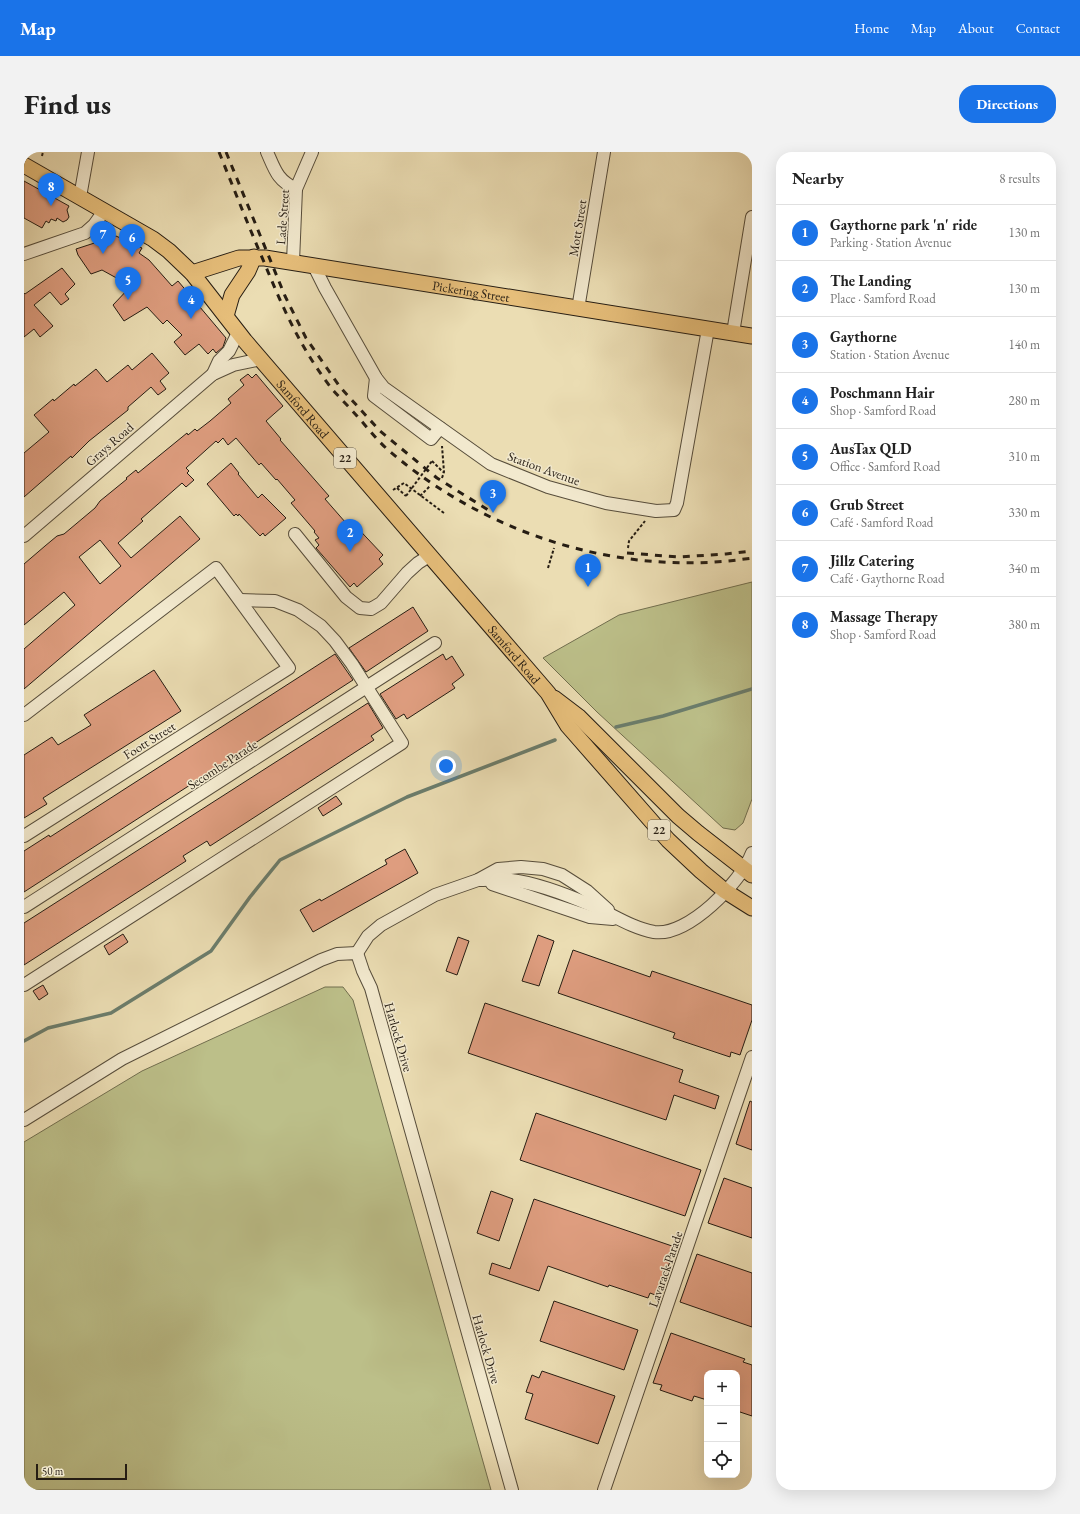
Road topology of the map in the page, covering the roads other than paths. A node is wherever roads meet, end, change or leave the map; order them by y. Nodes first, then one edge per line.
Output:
1 (88, 152) edge
2 (267, 152) edge
3 (312, 152) edge
4 (604, 152) edge
5 (24, 165) edge
6 (296, 189) junction
7 (80, 198) junction
8 (104, 211) junction
9 (752, 217) edge
10 (24, 254) edge
11 (254, 257) junction
12 (293, 262) junction
13 (314, 266) junction
14 (192, 273) junction
15 (578, 309) junction
16 (226, 316) junction
17 (708, 329) junction
18 (238, 333) junction
19 (733, 333) junction
20 (752, 336) edge
21 (261, 359) junction
22 (213, 374) junction
23 (294, 534) dead end
24 (24, 536) edge
25 (429, 556) junction
26 (240, 600) junction
27 (435, 643) dead end
28 (367, 687) junction
29 (548, 694) junction
30 (24, 715) edge
31 (24, 836) edge
32 (752, 853) edge
33 (748, 872) edge
34 (478, 880) junction
35 (725, 891) junction
36 (24, 908) edge
37 (752, 908) edge
38 (617, 919) junction
39 (357, 953) junction
40 (24, 985) edge
41 (752, 1057) edge
42 (24, 1120) edge
43 (512, 1490) edge
44 (604, 1490) edge

1 - 7 street
2 - 6 street
3 - 6 street, Lade Street
4 - 15 street, Mott Street
5 - 7 main road, Samford Road / 22
6 - 12 street, Lade Street
7 - 8 main road, Samford Road / 22
8 - 10 street
8 - 14 main road, Samford Road / 22
9 - 19 street
11 - 12 main road, Pickering Street
11 - 14 main road, Pickering Street
11 - 16 main road
12 - 13 main road, Pickering Street
13 - 15 main road, Pickering Street
13 - 17 street, Station Avenue
14 - 16 main road, Samford Road / 22
15 - 17 main road, Pickering Street
16 - 18 main road, Samford Road / 22
17 - 19 main road, Pickering Street
18 - 21 main road, Samford Road / 22
18 - 22 street, Grays Road
19 - 20 main road, Pickering Street
21 - 22 street, Grays Road
21 - 25 main road, Samford Road / 22
22 - 24 street, Grays Road
23 - 25 street
25 - 29 main road, Samford Road / 22
26 - 28 street
26 - 30 street
26 - 31 street, Foott Street
27 - 28 street, Secombe Parade
28 - 36 street, Secombe Parade
28 - 40 street
29 - 33 main road, Samford Road / 22
29 - 35 main road, Samford Road / 22
32 - 33 street
33 - 35 street
34 - 38 street
34 - 38 street
34 - 39 street
35 - 37 main road, Samford Road / 22
35 - 38 street
39 - 42 street
39 - 43 street, Harlock Drive
41 - 44 street, Lavarack Parade

